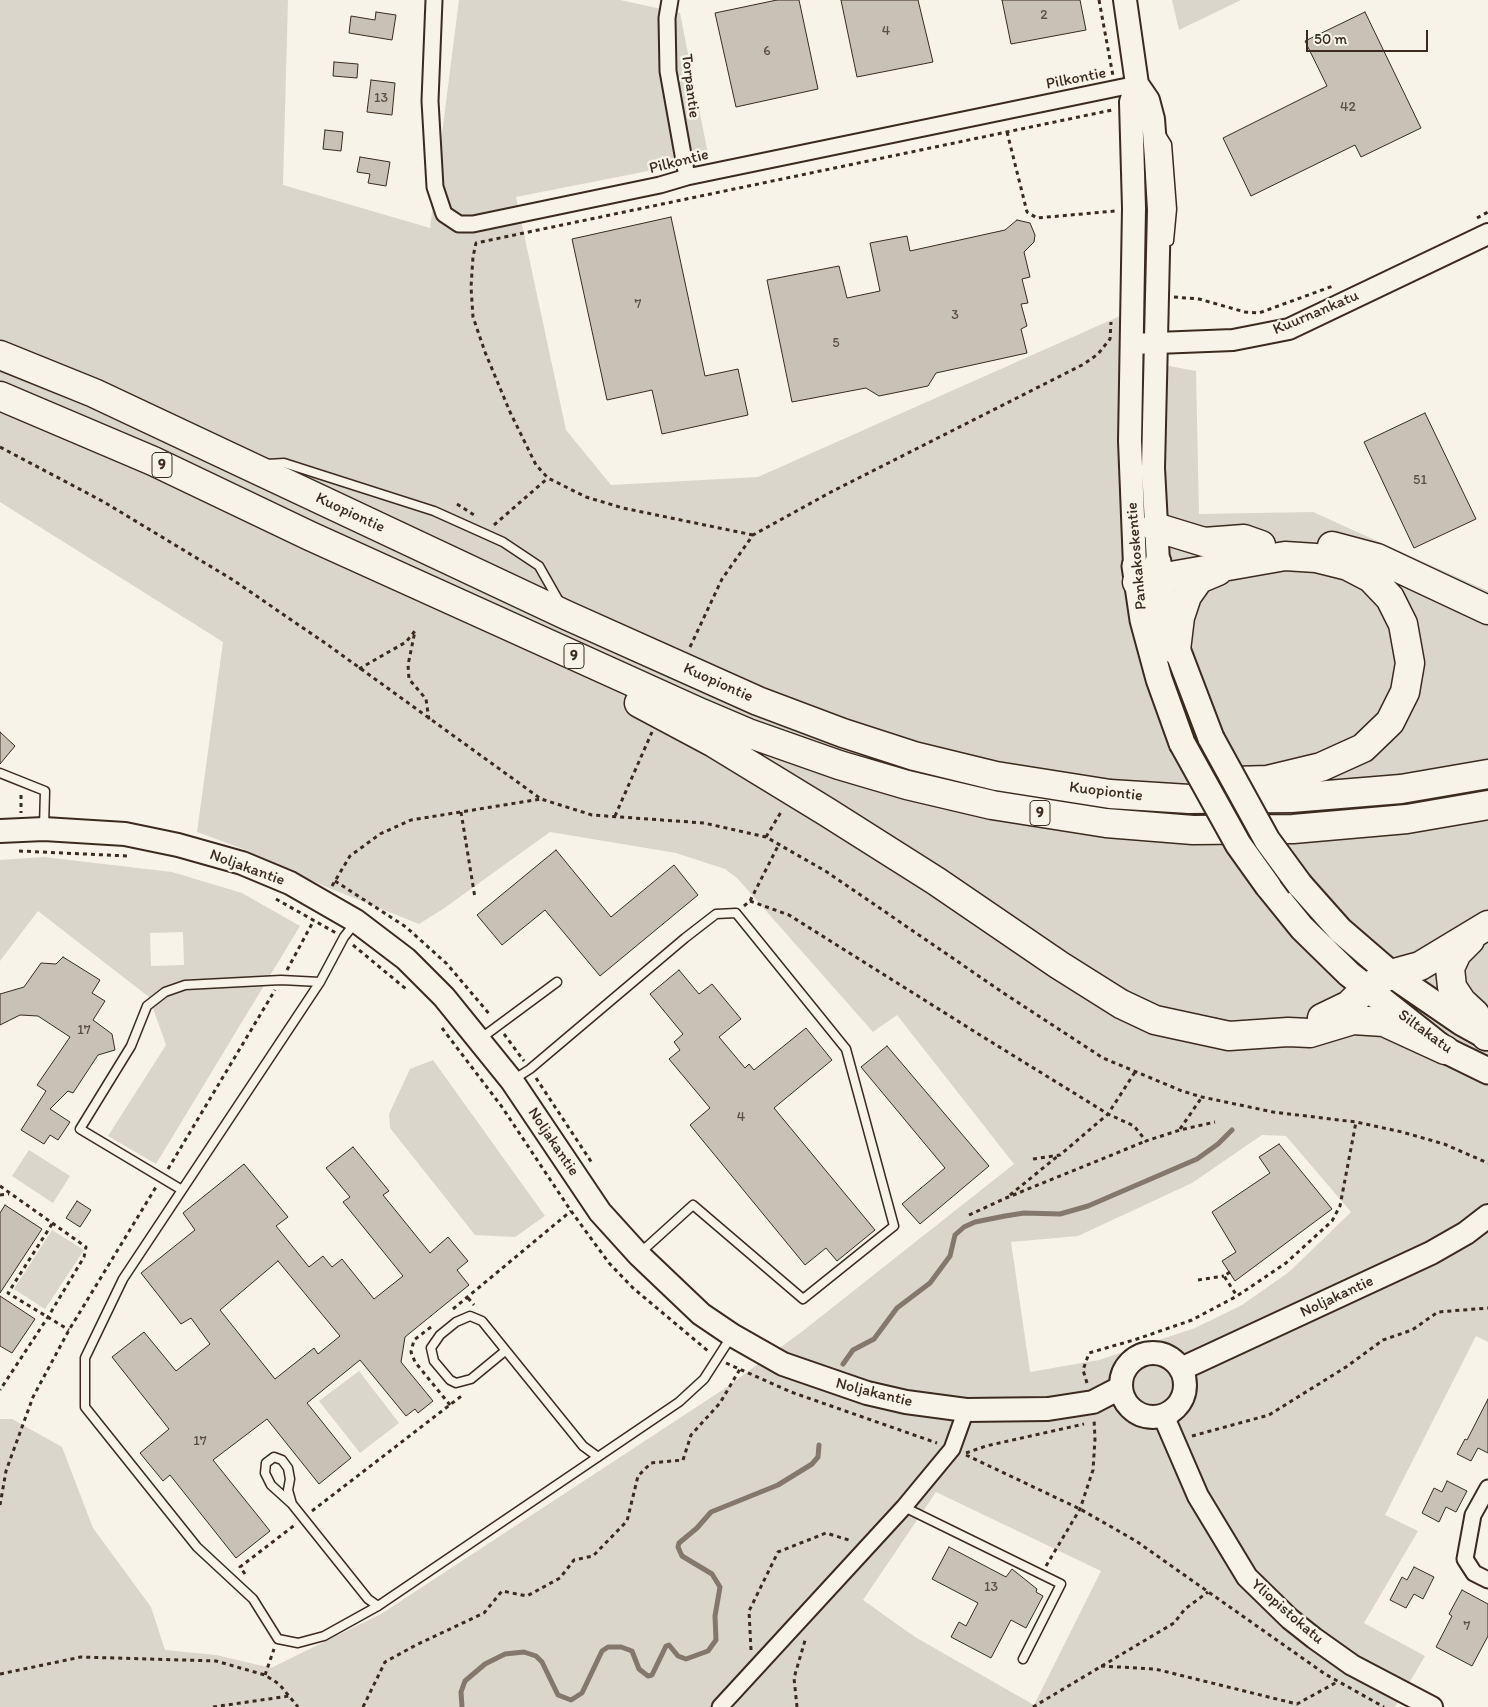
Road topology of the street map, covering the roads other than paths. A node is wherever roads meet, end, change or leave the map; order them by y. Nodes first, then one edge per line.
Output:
1 (434, 0) edge
2 (670, 0) edge
3 (1125, 0) edge
4 (1138, 84) junction
5 (1153, 119) junction
6 (687, 177) junction
7 (1488, 234) edge
8 (1168, 248) dead end
9 (1166, 257) dead end
10 (1158, 291) junction
11 (1157, 343) junction
12 (1131, 344) junction
13 (0, 355) edge
14 (0, 396) edge
15 (250, 465) junction
16 (1155, 526) junction
17 (1261, 545) junction
18 (1224, 568) junction
19 (1147, 572) junction
20 (1488, 610) edge
21 (566, 615) junction
22 (1176, 650) junction
23 (614, 674) junction
24 (0, 773) edge
25 (1488, 774) edge
26 (1110, 794) junction
27 (1488, 805) edge
28 (44, 829) junction
29 (0, 831) edge
30 (1484, 927) edge
31 (350, 929) junction
32 (1390, 974) junction
33 (320, 982) junction
34 (557, 982) dead end
35 (1366, 988) junction
36 (1288, 1032) junction
37 (1487, 1036) edge
38 (480, 1039) junction
39 (1445, 1050) junction
40 (1488, 1071) edge
41 (512, 1081) junction
42 (182, 1190) junction
43 (1488, 1216) edge
44 (639, 1255) junction
45 (732, 1335) junction
46 (505, 1351) junction
47 (1181, 1369) junction
48 (1120, 1388) junction
49 (966, 1410) junction
50 (1163, 1416) junction
51 (598, 1457) junction
52 (1488, 1488) edge
53 (292, 1504) junction
54 (904, 1507) junction
55 (1488, 1580) edge
56 (378, 1606) junction
57 (1024, 1659) dead end
58 (720, 1707) edge
59 (1432, 1707) edge

1 - 6 street, Pilkontie
2 - 6 street, Torpantie
3 - 4 main road, Pankakoskentie
4 - 5 main road, Pankakoskentie
4 - 6 street, Pilkontie
4 - 12 main road, Pankakoskentie
5 - 8 lane
5 - 10 main road, Pankakoskentie
7 - 11 street, Kuurnankatu
9 - 10 lane
10 - 11 main road, Pankakoskentie
11 - 12 street, Kuurnankatu
11 - 16 main road, Pankakoskentie
12 - 19 main road, Pankakoskentie
13 - 15 highway, Kuopiontie / 9
14 - 23 highway, Kuopiontie / 9
15 - 21 highway, Kuopiontie / 9
15 - 21 lane
16 - 17 highway
16 - 19 main road, Pankakoskentie
17 - 19 highway
17 - 20 highway
18 - 19 highway
18 - 22 highway
18 - 26 highway
19 - 22 main road, Pankakoskentie
19 - 35 main road, Pankakoskentie, bridge
21 - 26 highway, Kuopiontie / 9
22 - 32 main road, Pankakoskentie, bridge
23 - 27 highway, Kuopiontie / 9
23 - 36 highway
24 - 28 lane
25 - 26 highway, Kuopiontie / 9
28 - 29 main road, Noljakantie
28 - 31 main road, Noljakantie
30 - 32 highway
30 - 37 highway
31 - 33 lane
31 - 38 main road, Noljakantie
32 - 35 highway
32 - 37 main road, Siltakatu
33 - 42 lane
33 - 42 lane
34 - 38 lane
35 - 36 highway
35 - 39 main road, Siltakatu
36 - 39 highway
38 - 41 main road, Noljakantie
39 - 40 main road, Siltakatu
41 - 44 main road, Noljakantie
41 - 44 lane
42 - 56 lane
43 - 47 main road, Noljakantie
44 - 45 main road, Noljakantie
45 - 49 main road, Noljakantie
45 - 51 lane
46 - 46 lane
46 - 51 lane
47 - 48 main road
47 - 50 main road
48 - 49 main road, Noljakantie
48 - 50 main road
49 - 54 street
50 - 59 street, Yliopistokatu
51 - 56 lane
52 - 55 street
53 - 53 lane
53 - 56 lane
54 - 57 lane
54 - 58 street

